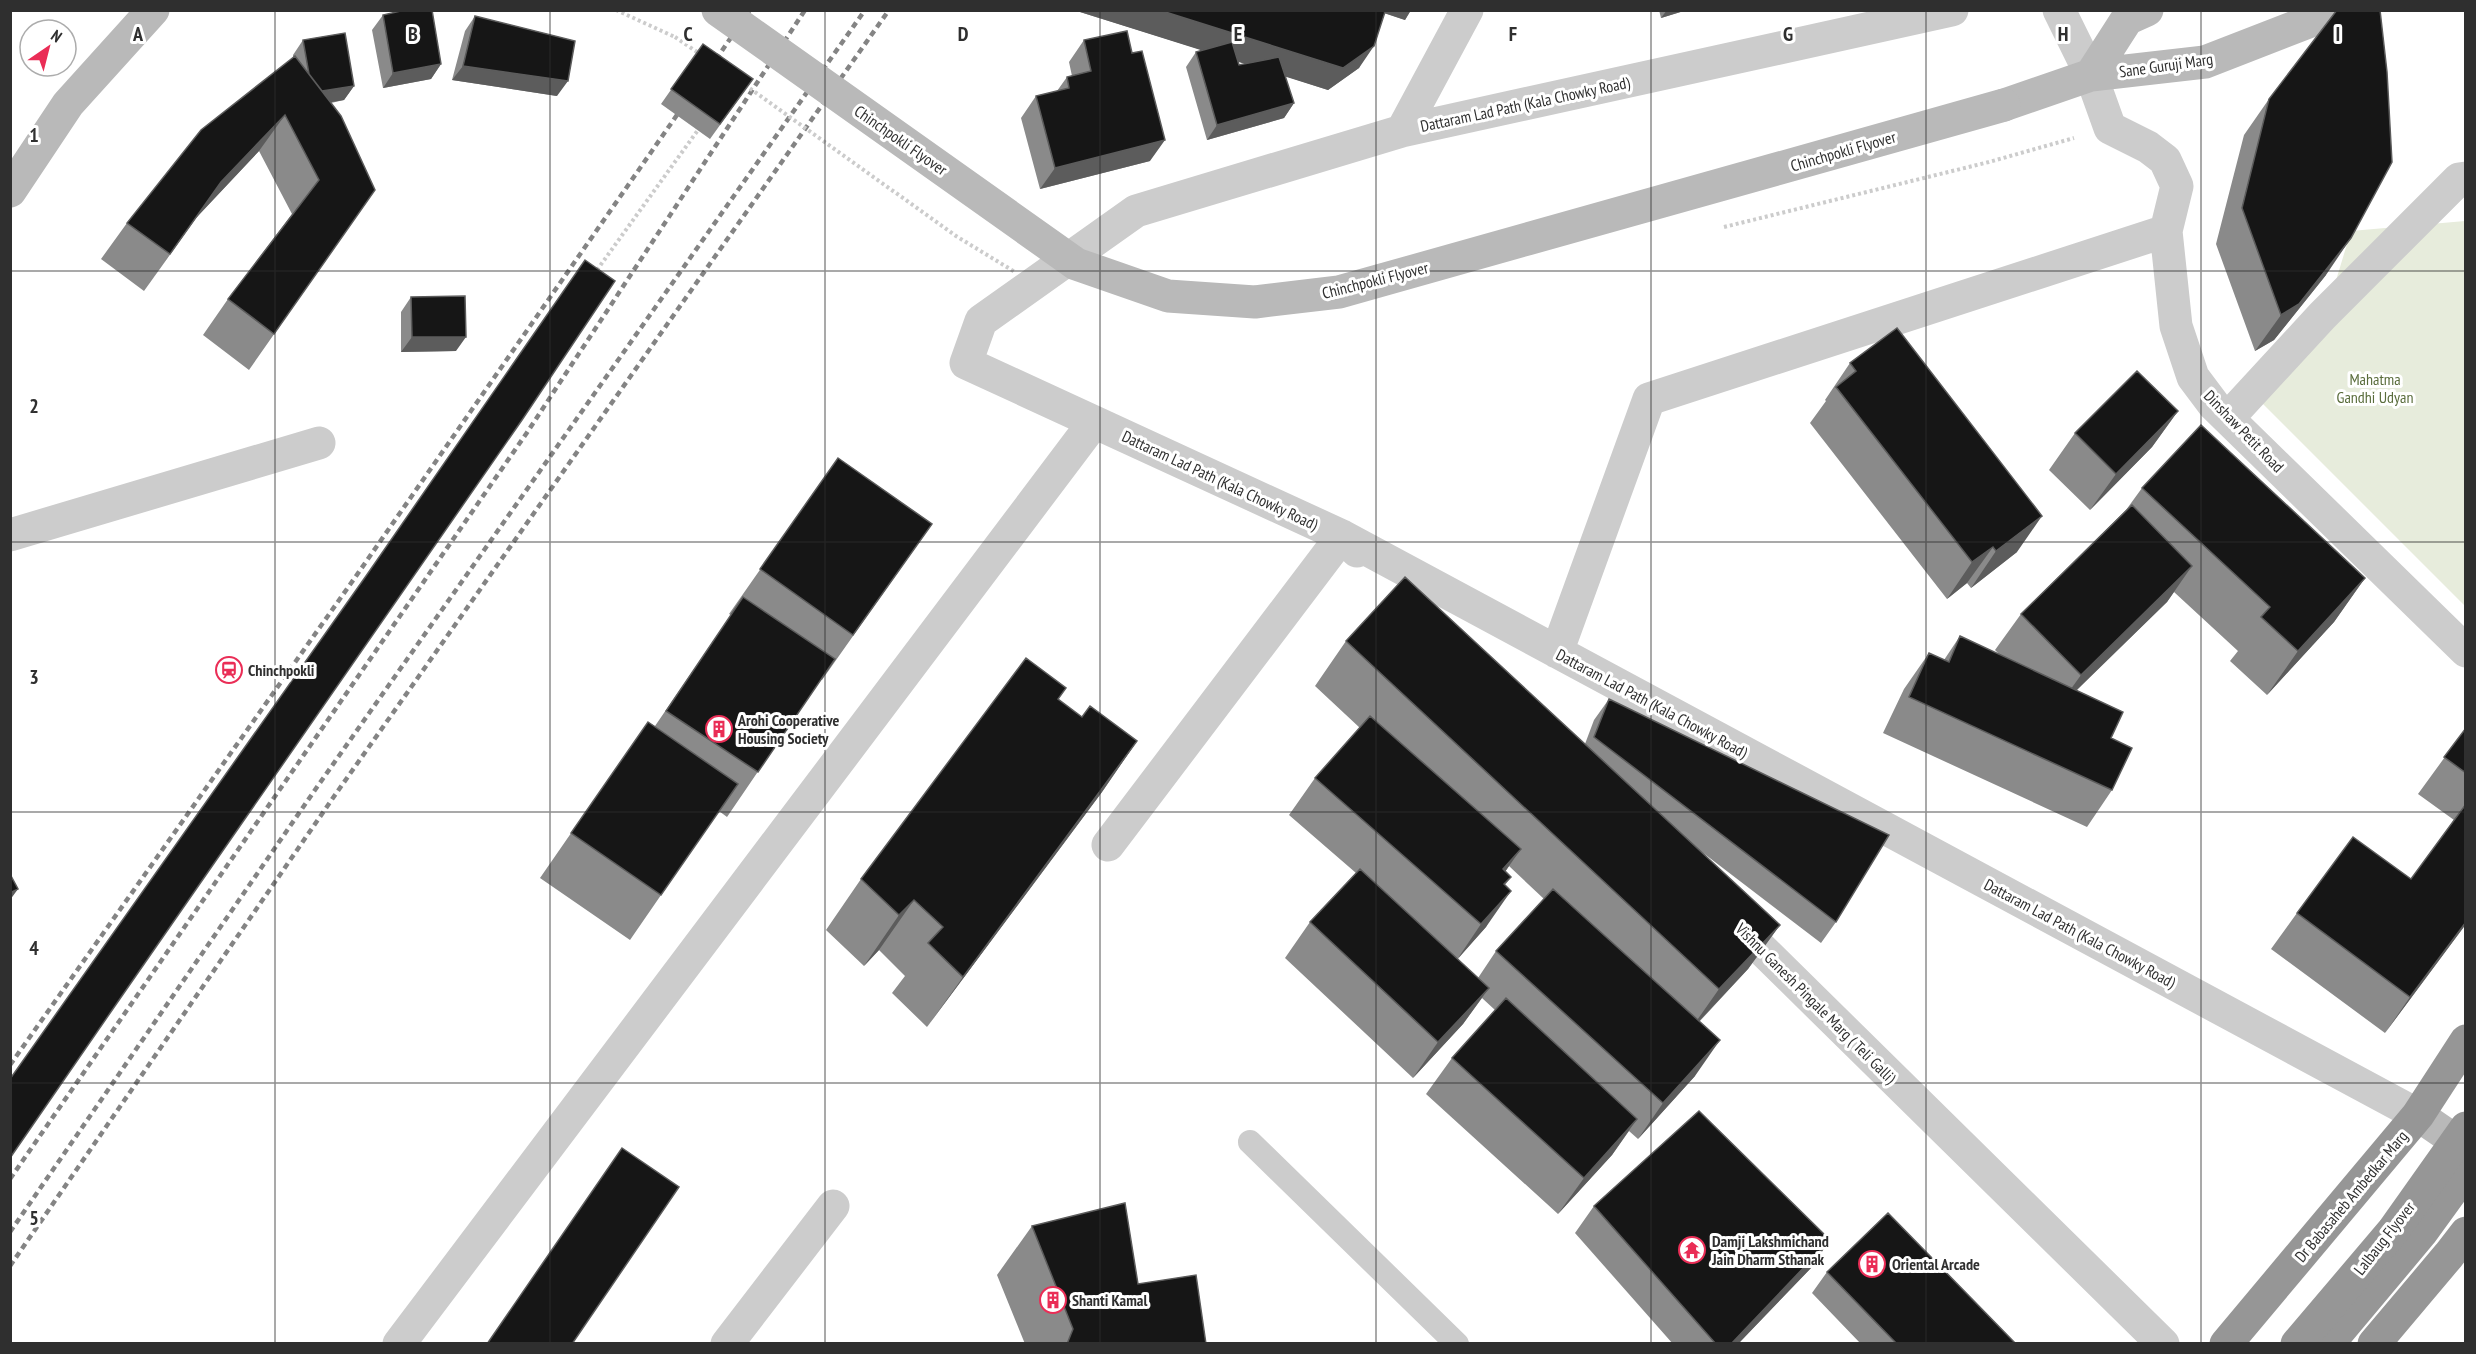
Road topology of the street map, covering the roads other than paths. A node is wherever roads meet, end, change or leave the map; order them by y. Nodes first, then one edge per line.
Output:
1 (153, 10) edge
2 (718, 10) edge
3 (1467, 10) edge
4 (1952, 10) edge
5 (2059, 10) edge
6 (2147, 10) edge
7 (2339, 10) edge
8 (2091, 75) junction
9 (1402, 131) junction
10 (2466, 178) edge
11 (10, 191) edge
12 (2166, 231) junction
13 (2228, 418) junction
14 (1094, 422) junction
15 (319, 443) dead end
16 (10, 534) edge
17 (1342, 536) junction
18 (1419, 612) edge
19 (2465, 647) edge
20 (1557, 652) junction
21 (1108, 845) edge
22 (1710, 898) edge
23 (2466, 1041) edge
24 (2418, 1115) junction
25 (2466, 1128) edge
26 (1250, 1142) dead end
27 (2466, 1148) edge
28 (2466, 1171) edge
29 (832, 1206) dead end
30 (2466, 1233) edge
31 (399, 1344) edge
32 (727, 1344) edge
33 (1457, 1344) edge
34 (2163, 1344) edge
35 (2226, 1344) edge
36 (2297, 1344) edge
37 (2328, 1344) edge
38 (2374, 1344) edge

1 - 11 main road
2 - 8 main road, Chinchpokli Flyover, bridge
3 - 9 street
4 - 9 street, Dattaram Lad Path (Kala Chowky Road)
5 - 8 street
6 - 8 main road
7 - 8 main road, Sane Guruji Marg
8 - 12 street, Dinshaw Petit Road
9 - 14 street, Dattaram Lad Path (Kala Chowky Road)
10 - 13 street
12 - 13 street, Dinshaw Petit Road
12 - 20 street
13 - 19 street, Dinshaw Petit Road
14 - 17 street, Dattaram Lad Path (Kala Chowky Road)
14 - 31 street
15 - 16 street
17 - 18 street
17 - 20 street, Dattaram Lad Path (Kala Chowky Road)
17 - 21 street
20 - 24 street, Dattaram Lad Path (Kala Chowky Road)
22 - 34 street, Vishnu Ganesh Pingale Marg ( Teli Galli)
23 - 24 highway, Dr Babasaheb Ambedkar Marg
24 - 27 main road
24 - 35 highway, Dr Babasaheb Ambedkar Marg
25 - 36 highway, Lalbaug Flyover, bridge
26 - 33 lane
28 - 37 highway, Lalbaug Flyover
29 - 32 street
30 - 38 highway

